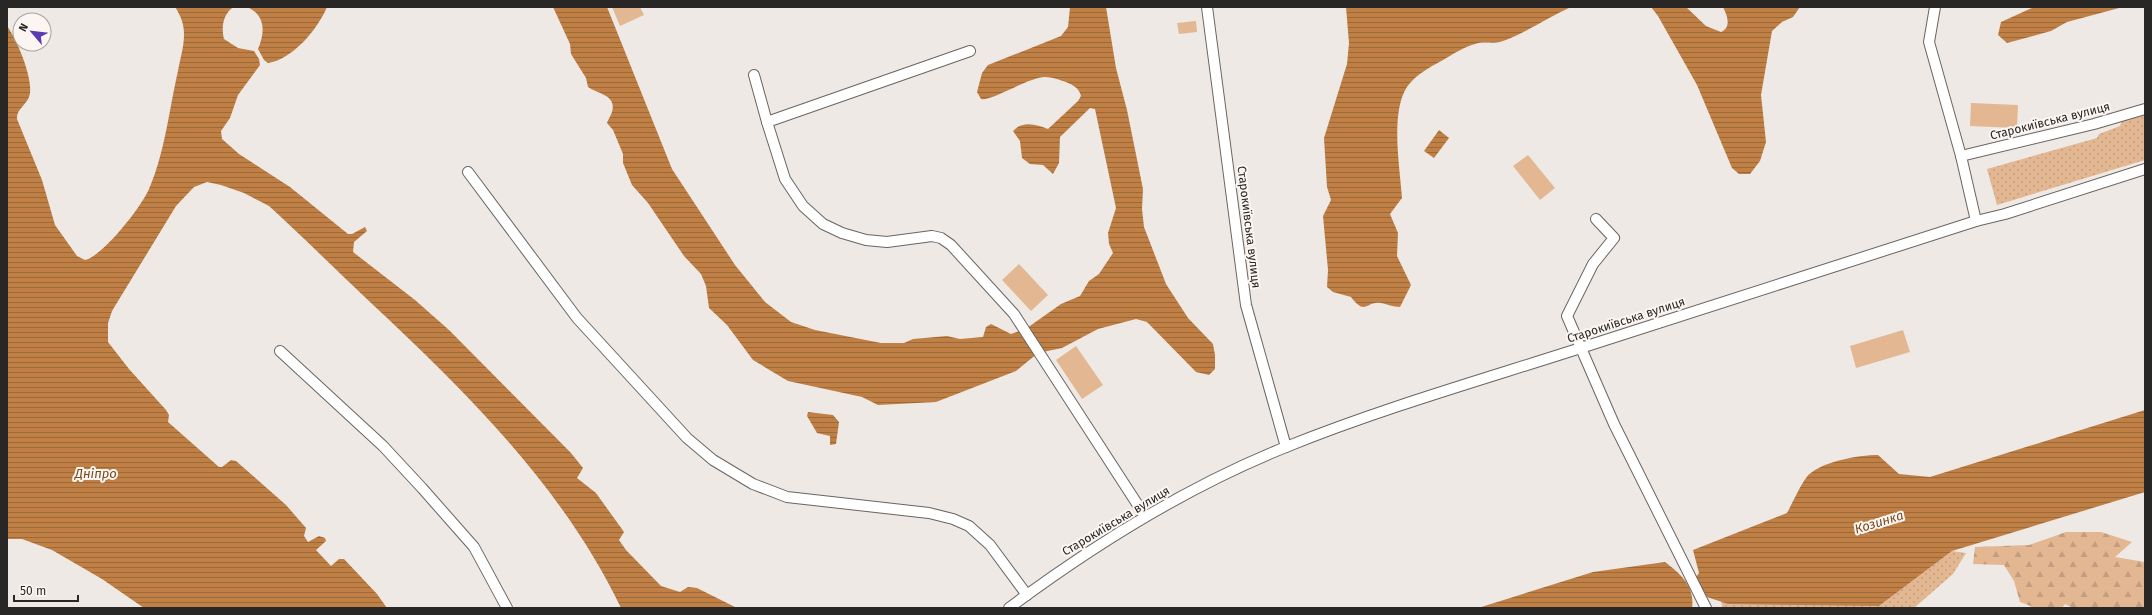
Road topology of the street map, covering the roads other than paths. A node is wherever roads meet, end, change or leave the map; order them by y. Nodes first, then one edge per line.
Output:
1 (1207, 7) edge
2 (1935, 7) edge
3 (970, 51) dead end
4 (754, 75) dead end
5 (2145, 109) edge
6 (767, 122) junction
7 (1961, 156) junction
8 (2145, 169) edge
9 (468, 172) dead end
10 (1596, 218) dead end
11 (1976, 221) junction
12 (1580, 348) junction
13 (280, 351) dead end
14 (1286, 447) junction
15 (1145, 516) junction
16 (1027, 595) junction
17 (507, 608) edge
18 (1009, 608) edge
19 (1706, 608) edge

1 - 14 street, Старокиївська вулиця
2 - 7 street
3 - 6 street
4 - 6 street
5 - 7 street, Старокиївська вулиця
6 - 15 street
7 - 11 street
8 - 11 street, Старокиївська вулиця
9 - 16 street
10 - 12 street
11 - 12 street, Старокиївська вулиця
12 - 14 street, Старокиївська вулиця
12 - 19 street
13 - 17 street
14 - 15 street, Старокиївська вулиця
15 - 16 street, Старокиївська вулиця
16 - 18 street, Старокиївська вулиця

